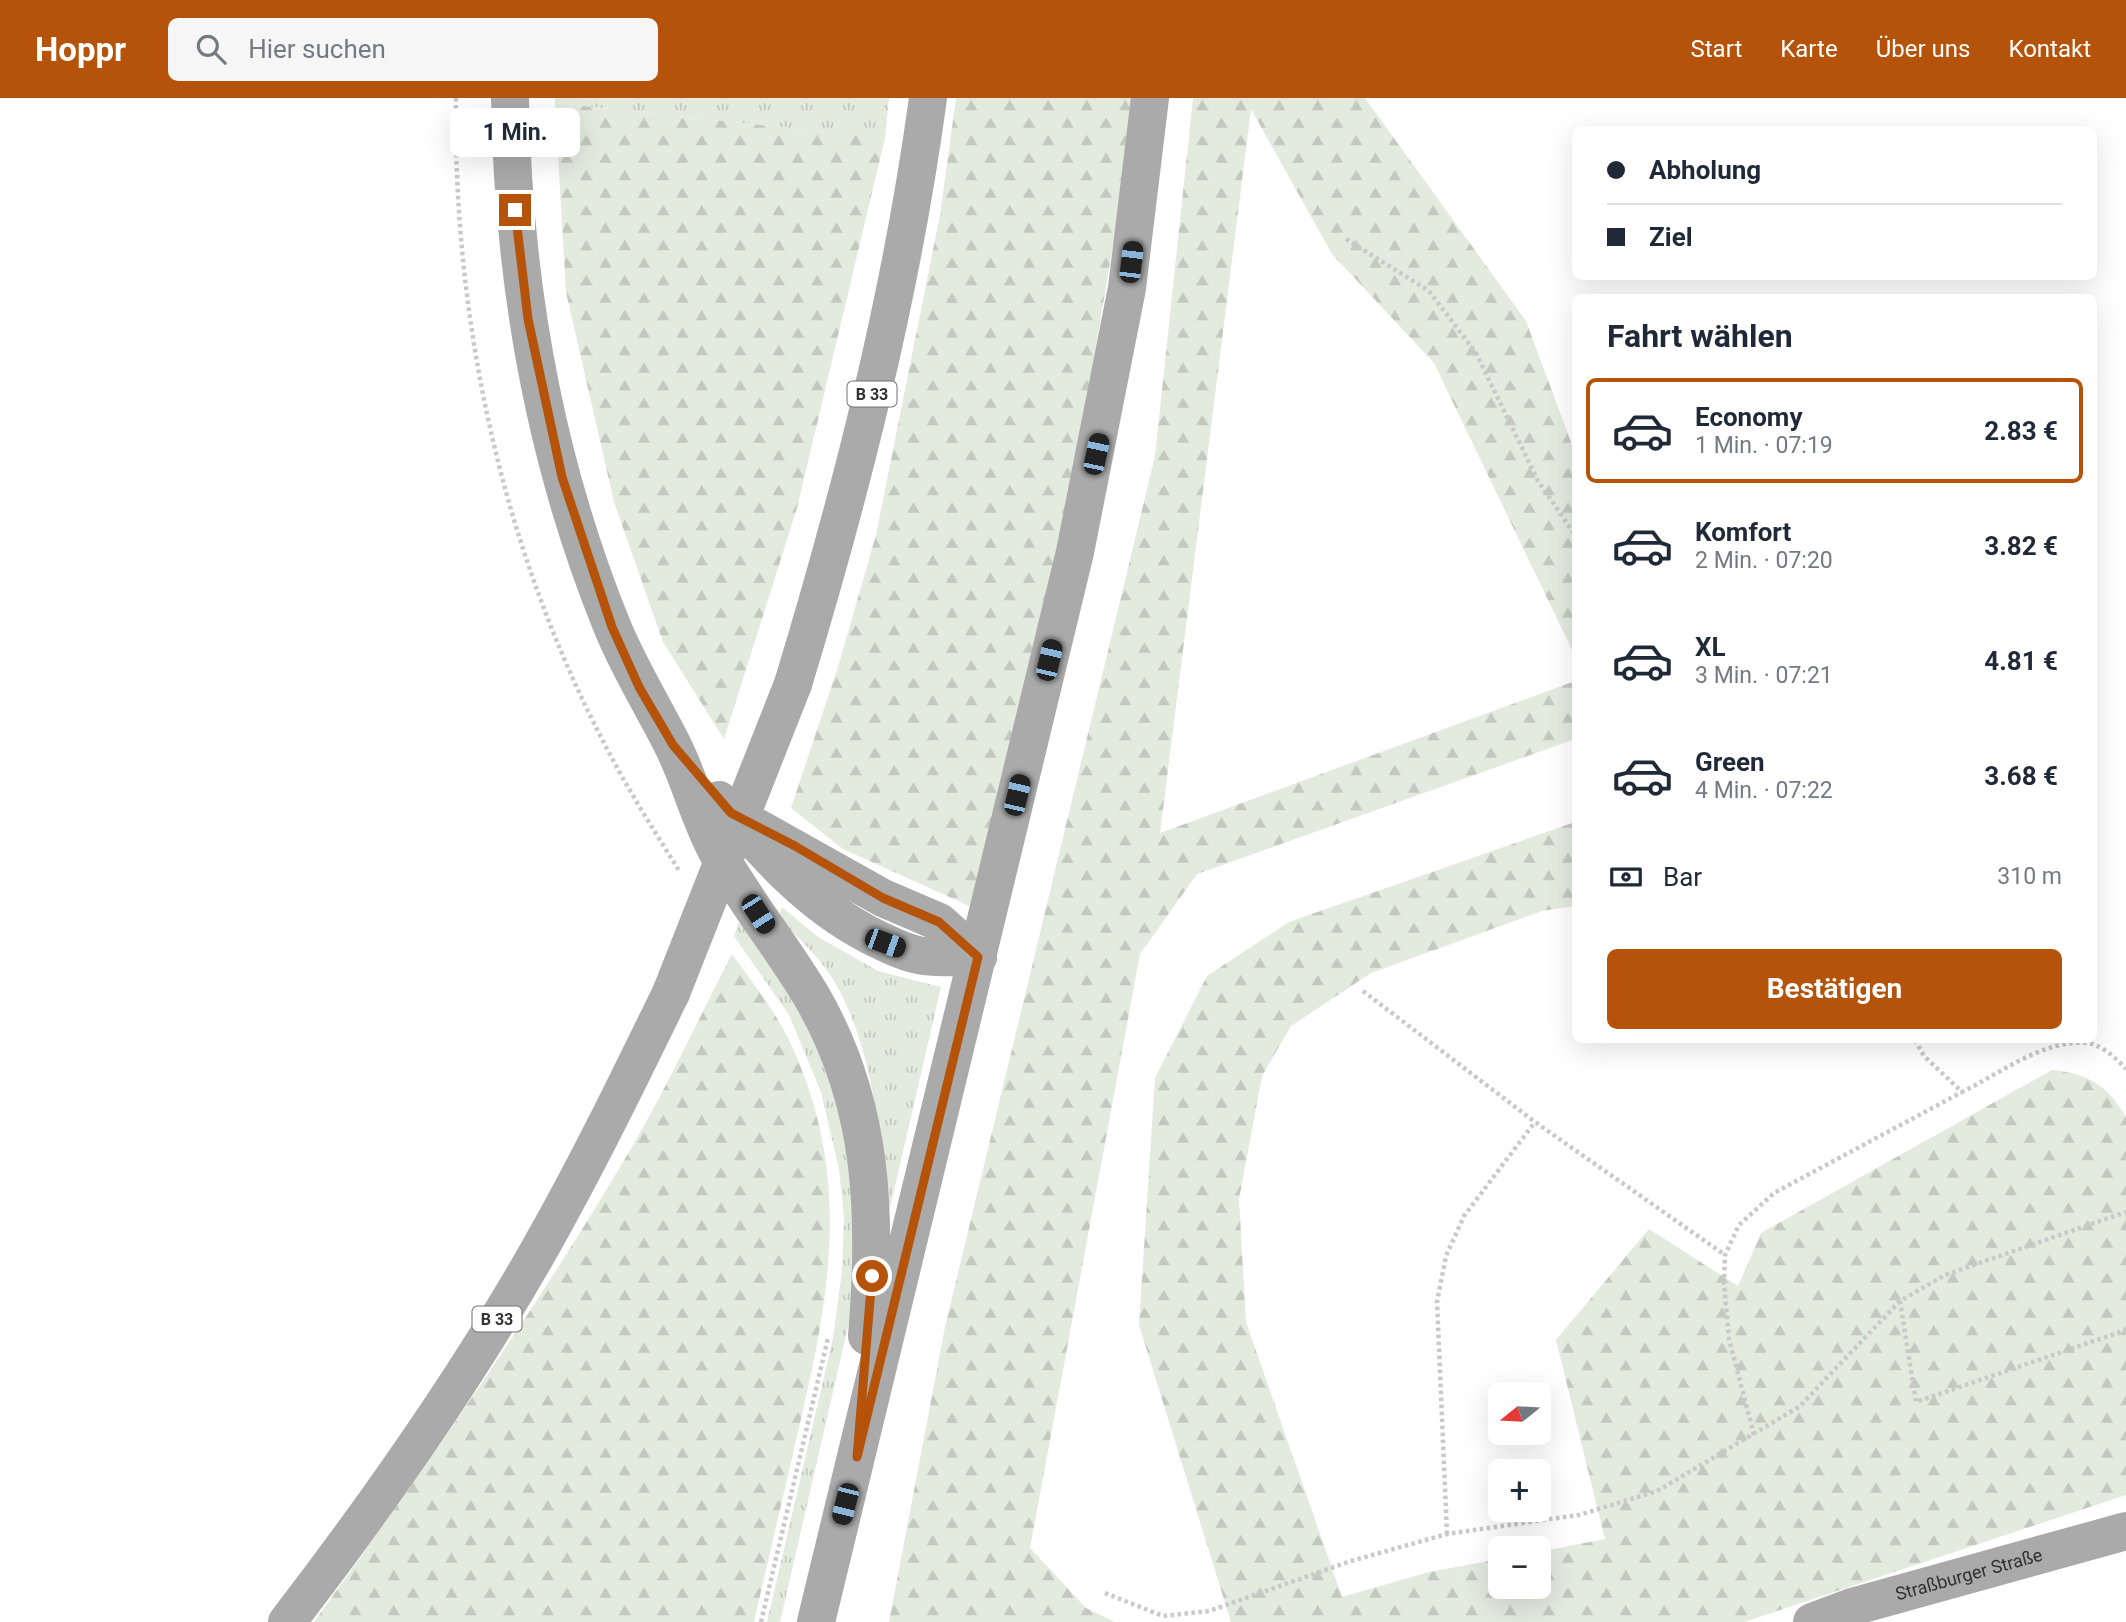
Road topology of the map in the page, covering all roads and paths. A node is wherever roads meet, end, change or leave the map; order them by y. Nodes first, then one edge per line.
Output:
1 (456, 98) edge
2 (510, 98) edge
3 (928, 98) edge
4 (1150, 98) edge
5 (1346, 239) dead end
6 (1572, 530) edge
7 (673, 745) junction
8 (687, 881) dead end
9 (978, 957) junction
10 (1363, 991) dead end
11 (1917, 1043) edge
12 (2126, 1069) edge
13 (1962, 1092) junction
14 (1535, 1122) junction
15 (2126, 1212) edge
16 (1725, 1255) junction
17 (1900, 1300) junction
18 (2126, 1330) edge
19 (829, 1334) dead end
20 (1754, 1435) junction
21 (857, 1457) junction
22 (2126, 1531) edge
23 (1447, 1534) junction
24 (1105, 1593) dead end
25 (287, 1622) edge
26 (761, 1622) edge
27 (817, 1622) edge
28 (1812, 1622) edge

1 - 8 path
2 - 7 main road
3 - 25 main road, B 33, bridge
4 - 9 main road
5 - 6 path
7 - 9 main road
7 - 21 main road
9 - 21 main road
10 - 14 path
11 - 13 path
12 - 13 path
13 - 16 path
14 - 16 path
14 - 23 path
15 - 17 path
16 - 20 path
17 - 18 path
17 - 20 path
19 - 26 path
20 - 23 path
21 - 27 main road
22 - 28 main road, Straßburger Straße
23 - 24 path

